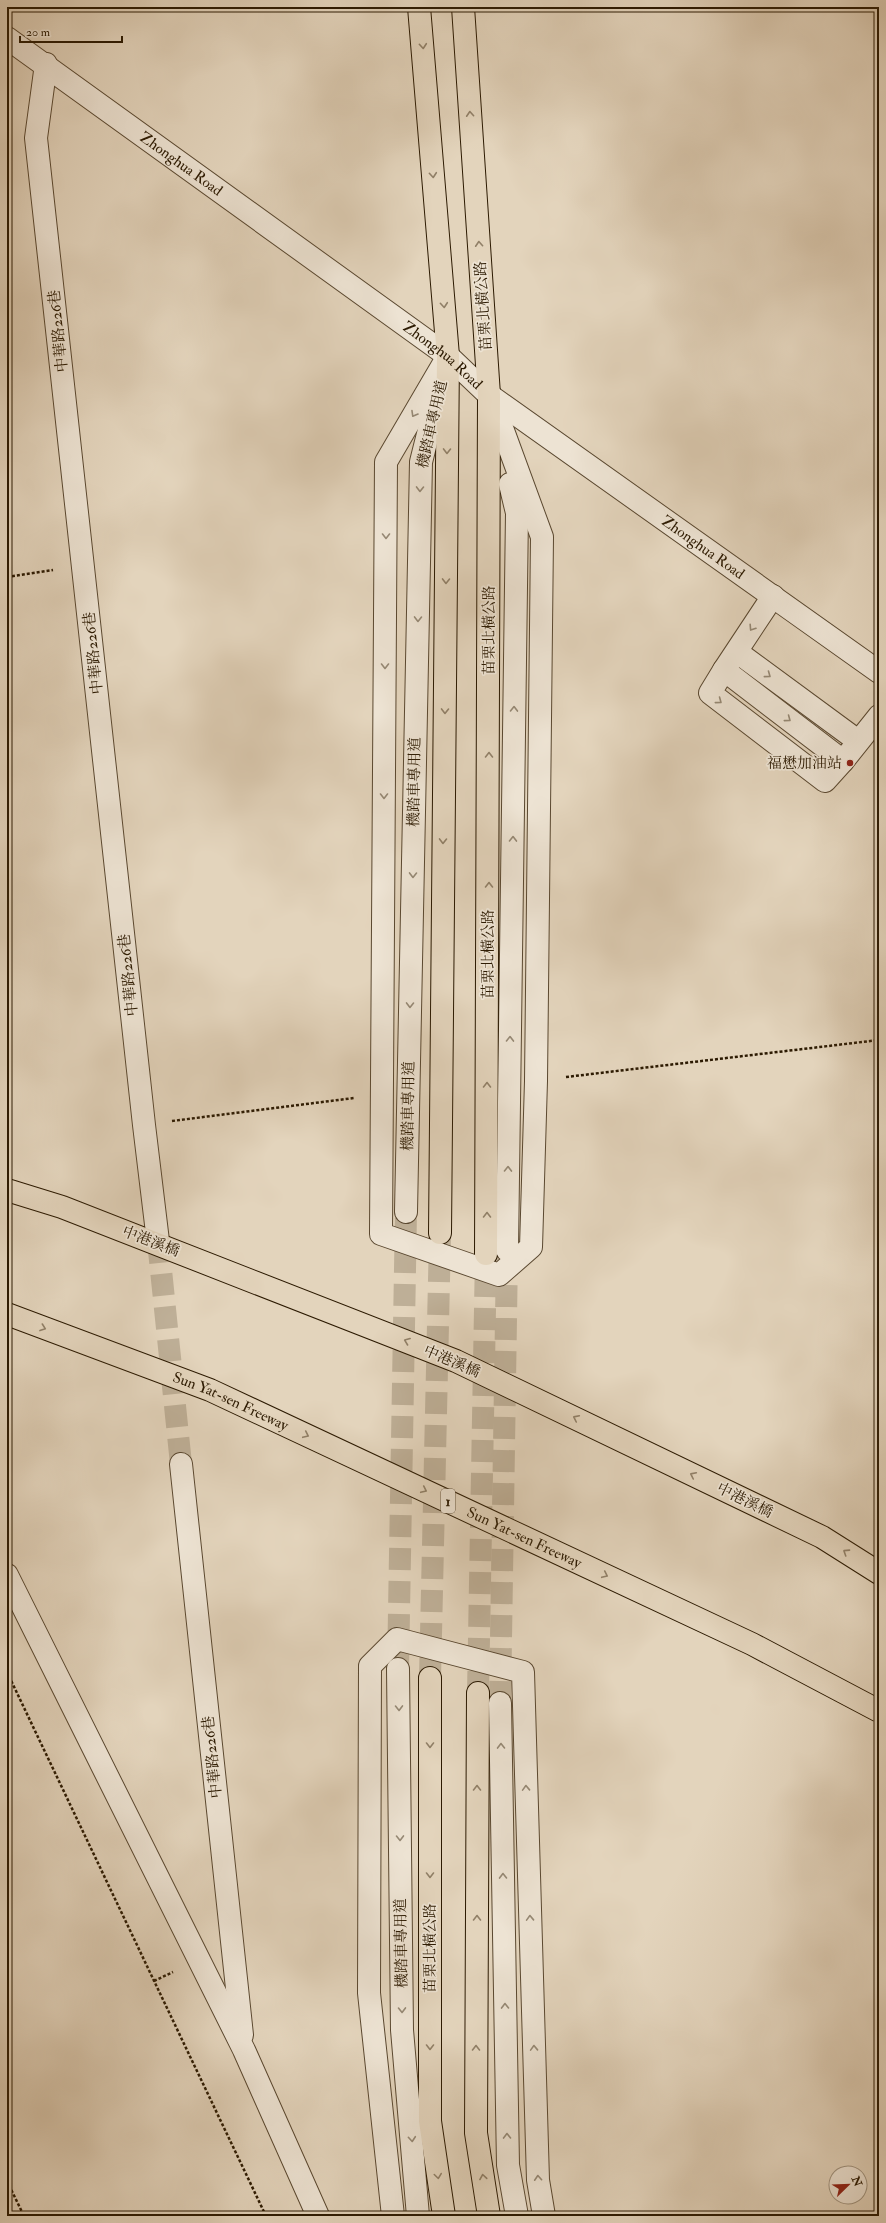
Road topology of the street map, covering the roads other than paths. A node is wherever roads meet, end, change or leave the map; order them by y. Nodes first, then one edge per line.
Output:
1 (419, 7) edge
2 (463, 7) edge
3 (7, 38) edge
4 (46, 64) junction
5 (448, 356) junction
6 (490, 395) junction
7 (774, 596) junction
8 (736, 652) junction
9 (879, 672) edge
10 (879, 716) edge
11 (858, 741) junction
12 (7, 1190) edge
13 (406, 1212) tunnel mouth
14 (440, 1233) tunnel mouth
15 (158, 1241) tunnel mouth
16 (497, 1252) tunnel mouth
17 (7, 1314) edge
18 (181, 1464) tunnel mouth
19 (879, 1573) edge
20 (7, 1576) edge
21 (398, 1669) tunnel mouth
22 (430, 1678) tunnel mouth
23 (478, 1693) tunnel mouth
24 (500, 1703) tunnel mouth
25 (879, 1711) edge
26 (244, 2050) junction
27 (318, 2216) edge
28 (392, 2216) edge
29 (418, 2216) edge
30 (444, 2216) edge
31 (489, 2216) edge
32 (517, 2216) edge
33 (544, 2216) edge

1 -> 5 main road
6 -> 2 main road, 苗栗北橫公路
3 - 4 street, Zhonghua Road
4 - 5 street, Zhonghua Road
4 - 15 street, 中華路226巷
5 - 6 street, Zhonghua Road
5 -> 6 street
5 -> 13 street, 機踏車專用道
5 -> 14 main road
6 - 7 street, Zhonghua Road
16 -> 6 main road, 苗栗北橫公路
7 -> 8 street
7 - 9 street, Zhonghua Road
8 -> 11 street
8 -> 11 street
10 - 11 street
19 -> 12 main road, 中港溪橋
17 -> 25 main road, Sun Yat-sen Freeway / 1, bridge
18 - 26 street, 中華路226巷
20 - 26 street
21 -> 29 street, 機踏車專用道
22 -> 30 main road, 苗栗北橫公路
31 -> 23 main road
32 -> 24 street
26 - 27 street
33 -> 28 street

